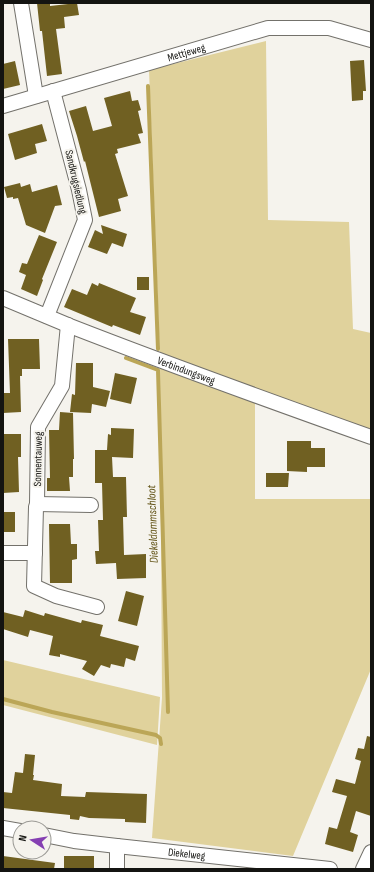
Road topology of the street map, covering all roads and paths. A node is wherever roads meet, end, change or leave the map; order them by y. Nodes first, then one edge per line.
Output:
1 (21, 3) edge
2 (371, 40) edge
3 (53, 91) junction
4 (36, 96) junction
5 (3, 106) edge
6 (3, 298) edge
7 (47, 316) junction
8 (68, 325) junction
9 (371, 437) edge
10 (37, 504) junction
11 (90, 505) dead end
12 (35, 553) junction
13 (3, 554) edge
14 (97, 607) dead end
15 (52, 837) edge
16 (118, 846) junction
17 (371, 852) edge
18 (117, 869) edge
19 (330, 869) edge
20 (363, 869) edge

1 - 4 street
2 - 3 street, Mettjeweg
3 - 4 street, Mettjeweg
3 - 7 street, Sandkrugsiedlung
4 - 5 street, Mettjeweg
6 - 7 street, Verbindungsweg
7 - 8 street, Verbindungsweg
8 - 9 street, Verbindungsweg
8 - 10 street, Sonnentauweg
10 - 11 street
10 - 12 street, Sonnentauweg
12 - 13 street
12 - 14 street, Sonnentauweg
15 - 16 street, Diekelweg
16 - 18 street
16 - 19 street, Diekelweg
17 - 20 street

